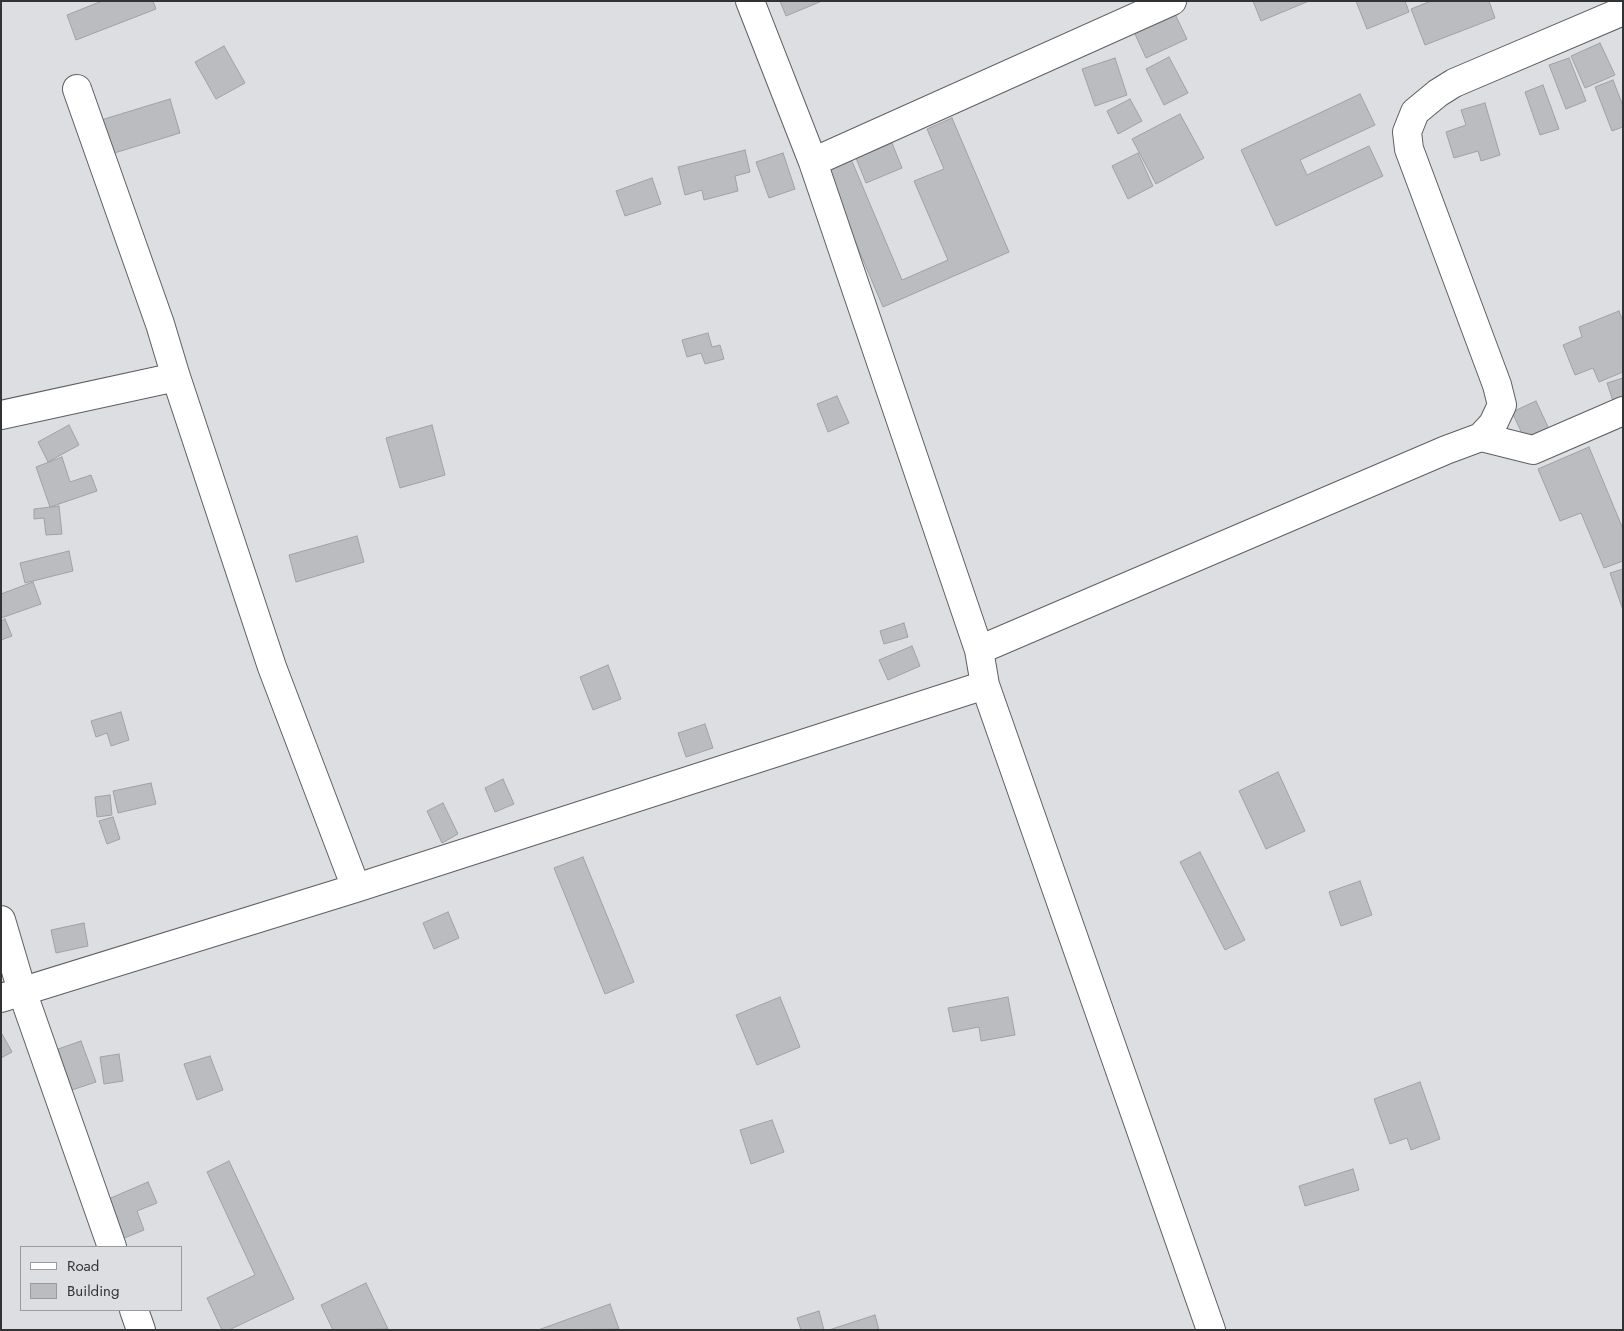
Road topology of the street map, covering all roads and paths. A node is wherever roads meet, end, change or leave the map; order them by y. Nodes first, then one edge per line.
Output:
1 (750, 1) edge
2 (1172, 1) edge
3 (1623, 11) edge
4 (77, 89) dead end
5 (813, 162) junction
6 (176, 377) junction
7 (1623, 411) edge
8 (1, 416) edge
9 (1481, 437) junction
10 (979, 650) junction
11 (985, 685) junction
12 (356, 888) junction
13 (1, 920) edge
14 (12, 994) edge
15 (112, 1246) edge
16 (134, 1311) edge
17 (141, 1330) edge
18 (1211, 1330) edge

1 - 5 street
2 - 5 street
3 - 9 street
4 - 6 street
5 - 10 street
6 - 8 street
6 - 12 street
7 - 9 street
9 - 10 street
10 - 11 street
11 - 12 street
11 - 18 street
12 - 14 street
13 - 14 street
14 - 15 street
16 - 17 street

